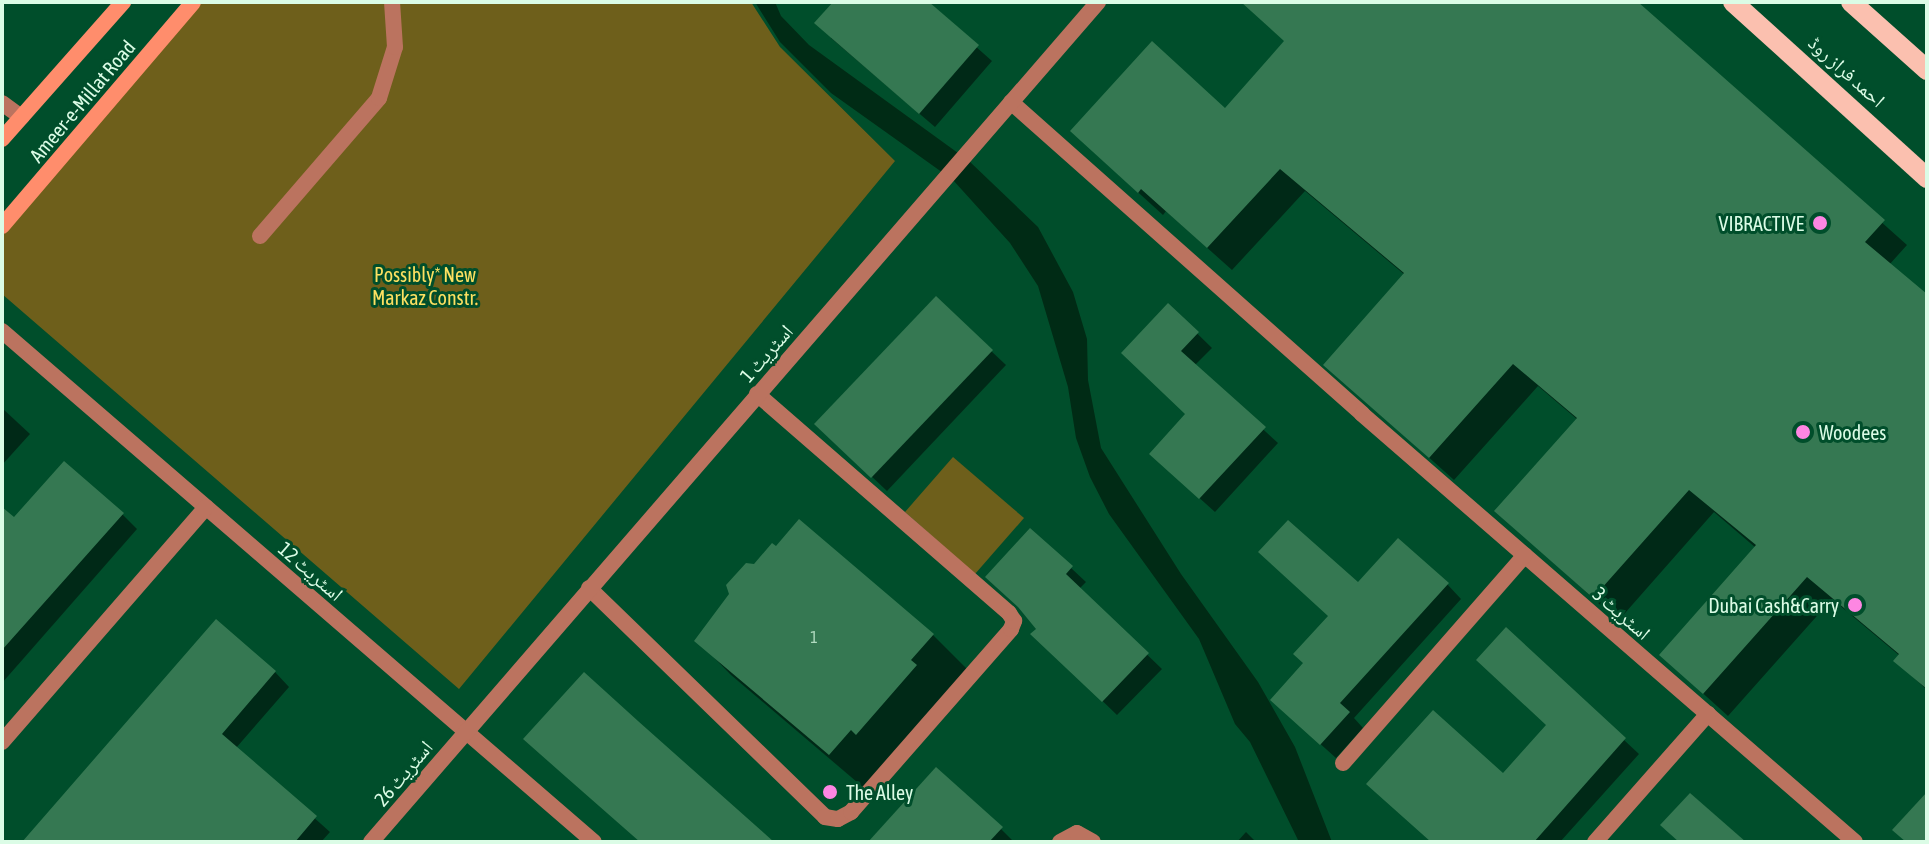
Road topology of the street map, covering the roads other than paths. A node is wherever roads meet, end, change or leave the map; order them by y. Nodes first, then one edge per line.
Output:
1 (123, 2) edge
2 (193, 2) edge
3 (392, 2) edge
4 (1098, 2) edge
5 (1733, 2) edge
6 (1851, 2) edge
7 (1927, 70) edge
8 (1011, 102) junction
9 (2, 103) edge
10 (21, 117) junction
11 (2, 139) edge
12 (1927, 178) edge
13 (2, 226) edge
14 (260, 236) dead end
15 (2, 331) edge
16 (757, 394) junction
17 (206, 507) junction
18 (1525, 555) junction
19 (589, 588) junction
20 (1708, 714) junction
21 (466, 732) junction
22 (2, 742) edge
23 (1343, 763) dead end
24 (1091, 840) edge
25 (371, 842) edge
26 (594, 842) edge
27 (1060, 842) edge
28 (1595, 842) edge
29 (1855, 842) edge

1 - 10 main road, Ameer-e-Millat Road
2 - 13 main road, Ameer-e-Millat Road
3 - 14 street
4 - 8 street, اسٹریٹ 1
5 - 12 main road, احمد فراز روڈ
6 - 7 main road
8 - 16 street, اسٹریٹ 1
8 - 18 street, اسٹریٹ 3
9 - 10 street
10 - 11 main road, Ameer-e-Millat Road
15 - 17 street, اسٹریٹ 12
16 - 19 street, اسٹریٹ 1
16 - 19 street
17 - 21 street, اسٹریٹ 12
17 - 22 street
18 - 20 street, اسٹریٹ 3
18 - 23 street
19 - 21 street, اسٹریٹ 1
20 - 28 street
20 - 29 street, اسٹریٹ 3
21 - 25 street, اسٹریٹ 26
21 - 26 street, اسٹریٹ 12
24 - 27 street

